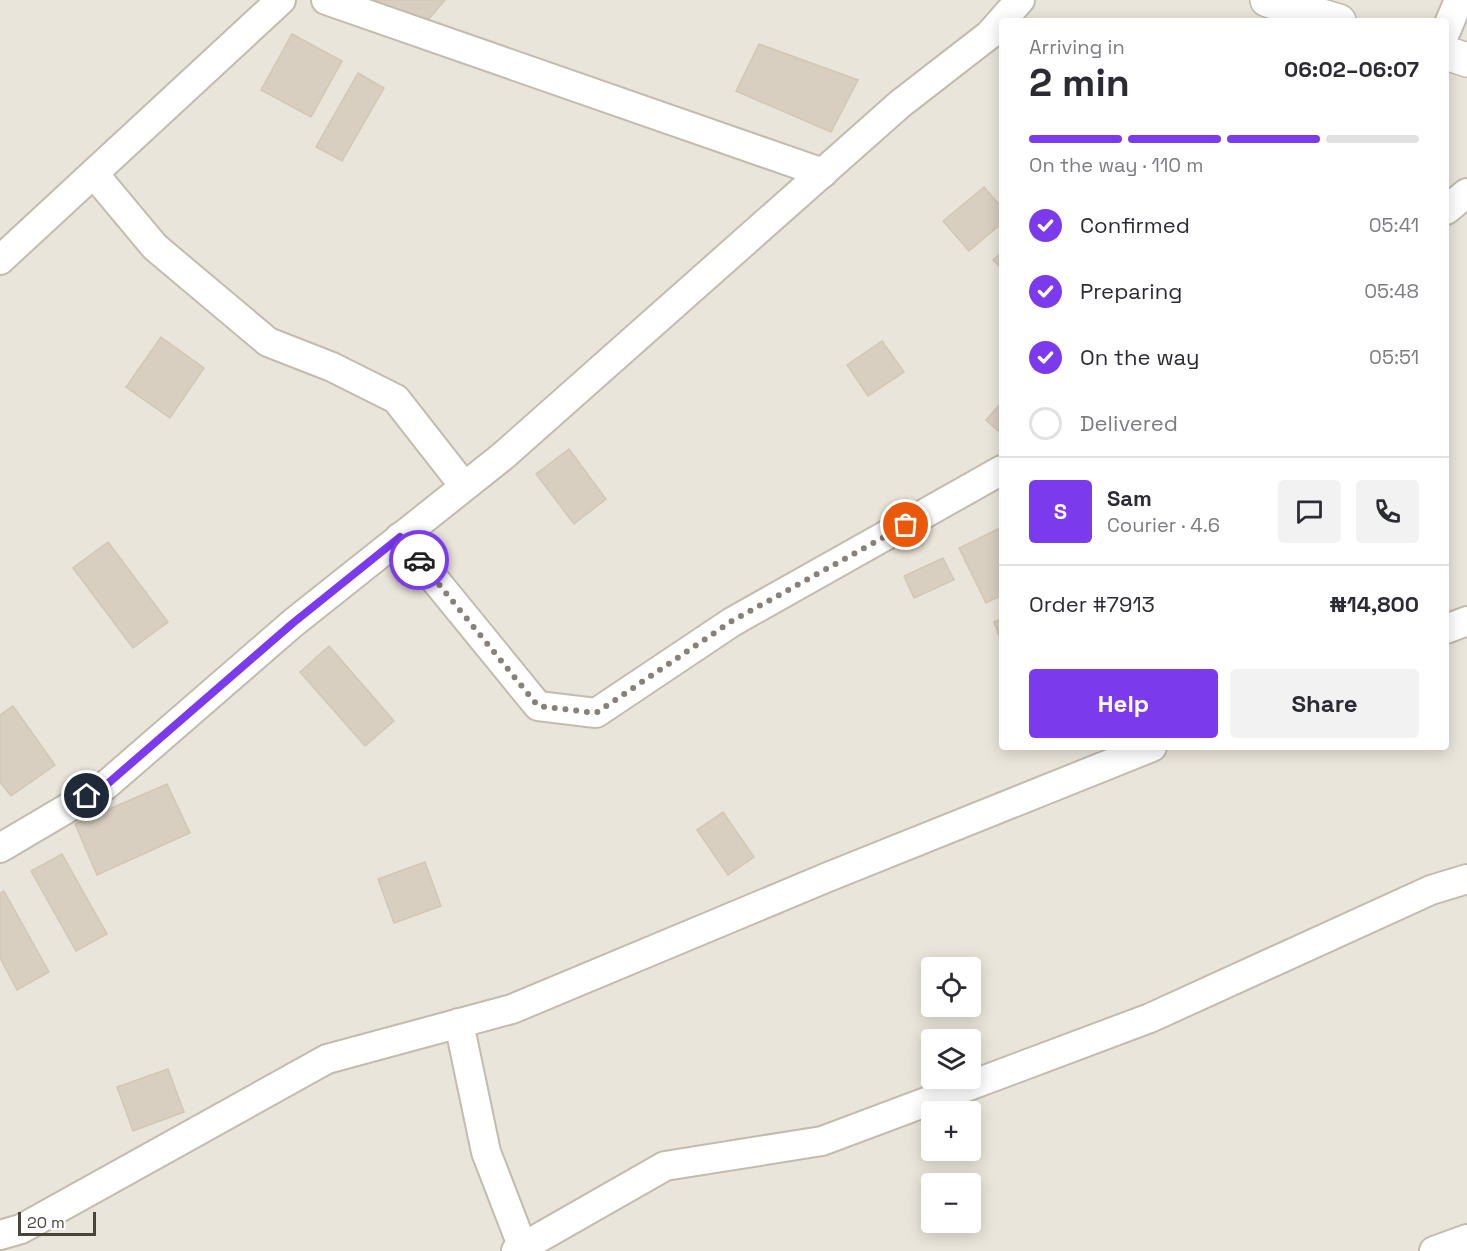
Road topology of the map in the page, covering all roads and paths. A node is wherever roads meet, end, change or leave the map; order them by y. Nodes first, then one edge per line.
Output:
1 (281, 0) edge
2 (326, 0) edge
3 (1020, 0) edge
4 (1267, 0) edge
5 (1459, 0) edge
6 (1004, 18) edge
7 (1329, 18) edge
8 (999, 24) edge
9 (1449, 24) edge
10 (1449, 54) edge
11 (1467, 60) edge
12 (823, 173) junction
13 (94, 174) junction
14 (1467, 193) edge
15 (1449, 208) edge
16 (0, 260) edge
17 (999, 472) edge
18 (464, 486) junction
19 (400, 537) junction
20 (1467, 621) edge
21 (1449, 628) edge
22 (1145, 750) edge
23 (0, 848) edge
24 (1467, 879) edge
25 (459, 1023) junction
26 (0, 1235) edge
27 (1467, 1239) edge
28 (519, 1250) edge
29 (1434, 1251) edge

1 - 13 street
2 - 12 street
3 - 6 street
4 - 7 street
5 - 9 street
8 - 12 street
10 - 11 street
12 - 18 street
13 - 16 street
13 - 18 street
14 - 15 street
17 - 19 street
18 - 19 street
19 - 23 street
20 - 21 street
22 - 25 street
24 - 28 street
25 - 26 street
25 - 28 street
27 - 29 street

